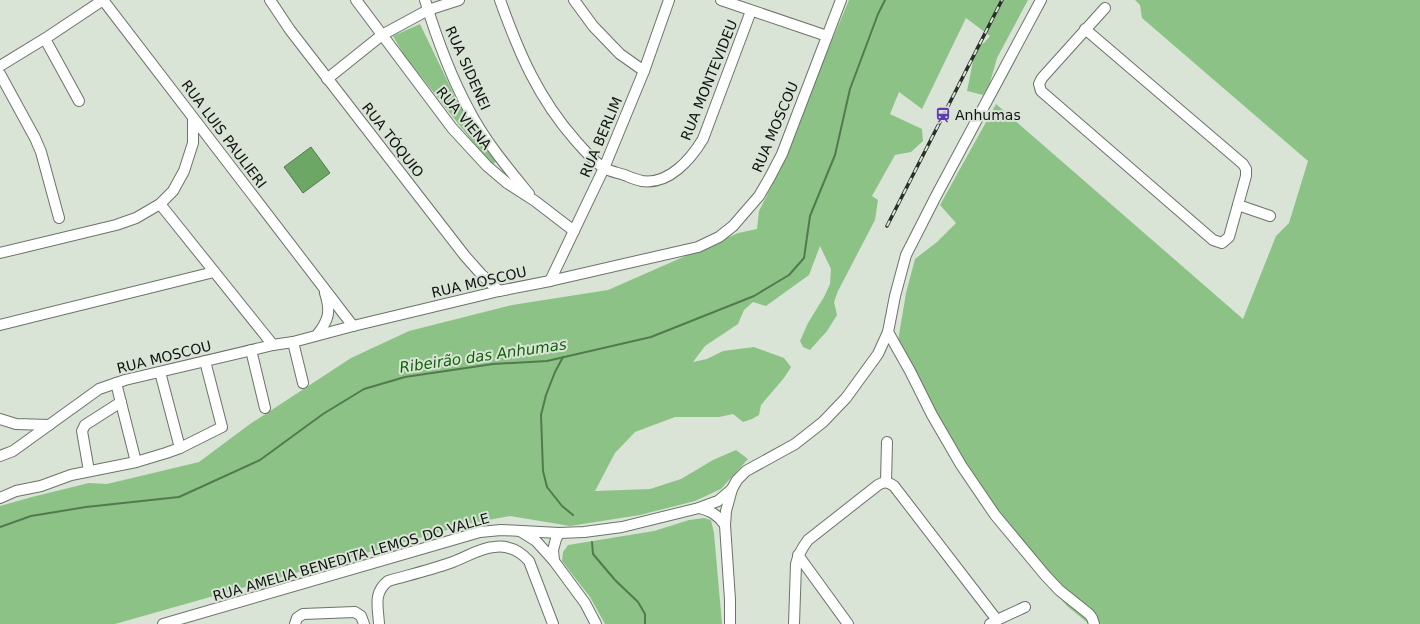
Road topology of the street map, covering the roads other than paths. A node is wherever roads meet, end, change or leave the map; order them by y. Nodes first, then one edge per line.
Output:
1 (103, 0) edge
2 (270, 0) edge
3 (356, 0) edge
4 (425, 0) edge
5 (459, 0) edge
6 (500, 0) edge
7 (574, 0) edge
8 (670, 0) edge
9 (721, 0) edge
10 (841, 0) edge
11 (1041, 0) edge
12 (1105, 8) dead end
13 (428, 10) junction
14 (751, 11) junction
15 (1085, 29) junction
16 (382, 34) junction
17 (827, 36) junction
18 (44, 39) junction
19 (0, 66) edge
20 (644, 72) junction
21 (0, 74) edge
22 (327, 78) junction
23 (79, 101) dead end
24 (194, 118) junction
25 (504, 163) junction
26 (604, 168) junction
27 (494, 172) junction
28 (511, 180) junction
29 (160, 204) junction
30 (1238, 205) junction
31 (1270, 216) dead end
32 (59, 218) dead end
33 (574, 231) junction
34 (0, 253) edge
35 (214, 272) junction
36 (550, 281) junction
37 (322, 286) junction
38 (500, 291) junction
39 (0, 324) edge
40 (353, 326) junction
41 (888, 332) junction
42 (318, 335) junction
43 (293, 342) junction
44 (273, 345) junction
45 (251, 350) junction
46 (205, 361) junction
47 (160, 372) junction
48 (116, 383) junction
49 (303, 383) dead end
50 (121, 402) junction
51 (265, 408) dead end
52 (0, 419) edge
53 (49, 425) junction
54 (887, 442) dead end
55 (180, 448) junction
56 (0, 456) edge
57 (136, 462) junction
58 (90, 471) junction
59 (886, 482) junction
60 (732, 489) junction
61 (0, 498) edge
62 (699, 508) junction
63 (725, 525) junction
64 (518, 530) junction
65 (559, 533) junction
66 (798, 555) junction
67 (554, 561) junction
68 (1025, 607) dead end
69 (993, 622) edge
70 (163, 624) edge
71 (295, 624) edge
72 (364, 624) edge
73 (379, 624) edge
74 (553, 624) edge
75 (596, 624) edge
76 (730, 624) edge
77 (794, 624) edge
78 (848, 624) edge
79 (1094, 624) edge

1 - 18 street
1 - 24 street, RUA LUIS PAULIERI
2 - 22 street, RUA TÓQUIO
3 - 16 street, RUA VIENA
4 - 13 street, RUA SIDENEI
5 - 13 street
6 - 26 street
7 - 20 street
8 - 20 street, RUA BERLIM
9 - 14 street
10 - 17 street, RUA MOSCOU
11 - 41 street
12 - 15 street
13 - 16 street
13 - 25 street, RUA SIDENEI
14 - 17 street
14 - 26 street, RUA MONTEVIDEU
15 - 30 street
15 - 30 street
16 - 22 street
16 - 27 street, RUA VIENA
17 - 36 street, RUA MOSCOU
18 - 19 street
18 - 23 street
20 - 26 street, RUA BERLIM
21 - 32 street
22 - 38 street, RUA TÓQUIO
24 - 29 street
24 - 37 street, RUA LUIS PAULIERI
25 - 27 street
25 - 28 street, RUA SIDENEI
26 - 33 street, RUA BERLIM
27 - 28 street, RUA VIENA
28 - 33 street, RUA VIENA
29 - 34 street
29 - 35 street
30 - 31 street
33 - 36 street, RUA BERLIM
35 - 39 street
35 - 44 street
36 - 38 street, RUA MOSCOU
37 - 40 street, RUA LUIS PAULIERI
37 - 42 street, RUA LUIS PAULIERI
38 - 40 street, RUA MOSCOU
40 - 42 street, RUA MOSCOU
41 - 60 street
41 - 79 street
42 - 43 street, RUA MOSCOU
43 - 44 street, RUA MOSCOU
43 - 49 street
44 - 45 street, RUA MOSCOU
45 - 46 street, RUA MOSCOU
45 - 51 street
46 - 47 street, RUA MOSCOU
46 - 55 street
47 - 48 street, RUA MOSCOU
47 - 55 street
48 - 50 street
48 - 53 street, RUA MOSCOU
50 - 57 street
50 - 58 street
52 - 53 street
53 - 56 street, RUA MOSCOU
54 - 59 street
55 - 57 street
57 - 58 street
58 - 61 street
59 - 66 street
59 - 69 street
60 - 62 street, RUA AMELIA BENEDITA LEMOS DO VALLE
60 - 63 street
62 - 63 street
62 - 65 street, RUA AMELIA BENEDITA LEMOS DO VALLE
63 - 76 street
64 - 65 street, RUA AMELIA BENEDITA LEMOS DO VALLE
64 - 67 street
64 - 70 street, RUA AMELIA BENEDITA LEMOS DO VALLE
65 - 67 street
66 - 77 street
66 - 78 street
67 - 75 street
68 - 69 street
71 - 72 street
73 - 74 street

